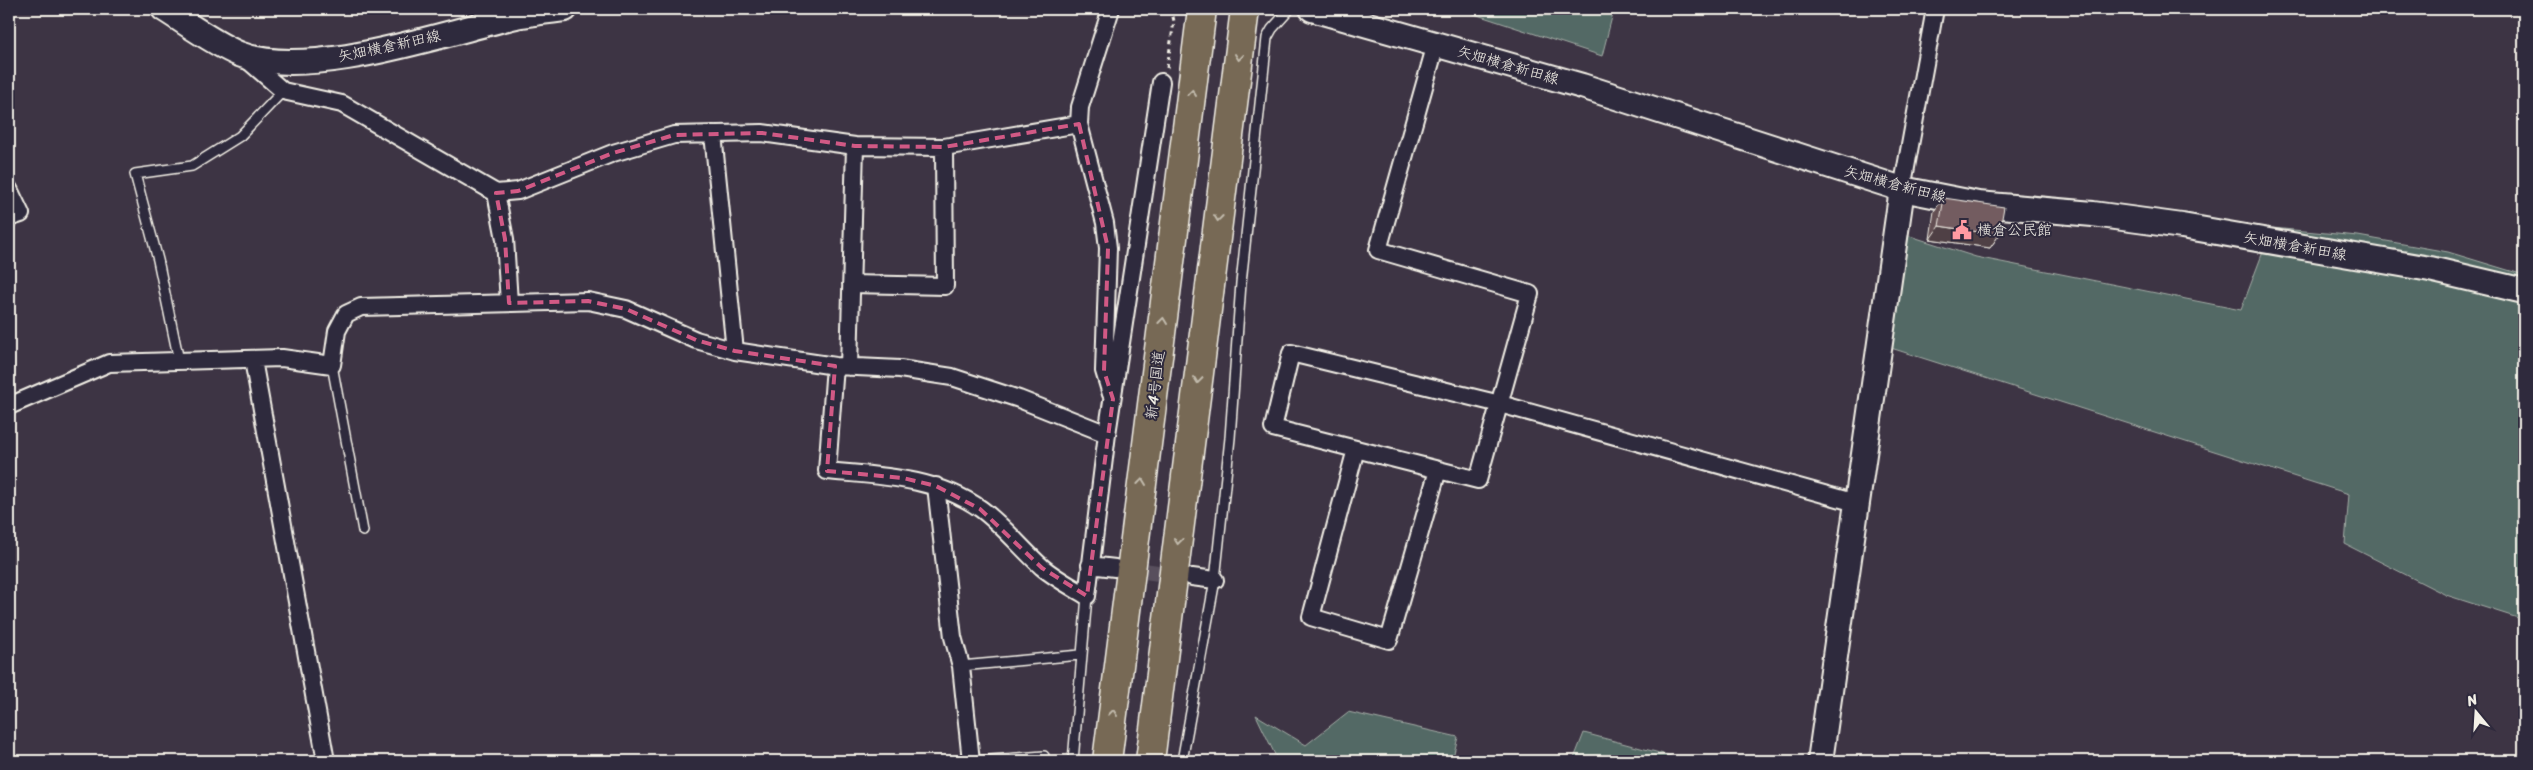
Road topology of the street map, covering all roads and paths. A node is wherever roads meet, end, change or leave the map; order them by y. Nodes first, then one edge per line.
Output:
1 (164, 9) edge
2 (565, 9) edge
3 (1111, 9) edge
4 (1171, 9) edge
5 (1202, 9) edge
6 (1245, 9) edge
7 (1290, 9) edge
8 (1312, 9) edge
9 (1935, 9) edge
10 (1436, 44) junction
11 (240, 54) junction
12 (1161, 82) joint
13 (283, 91) junction
14 (1079, 124) junction
15 (713, 134) junction
16 (856, 146) junction
17 (944, 147) junction
18 (9, 189) edge
19 (1902, 189) junction
20 (496, 193) junction
21 (9, 218) edge
22 (851, 284) junction
23 (2524, 291) edge
24 (509, 303) junction
25 (735, 351) junction
26 (253, 360) junction
27 (179, 361) junction
28 (332, 365) junction
29 (842, 366) junction
30 (1113, 398) junction
31 (1500, 404) junction
32 (9, 406) edge
33 (1107, 434) junction
34 (1356, 449) junction
35 (1438, 470) junction
36 (936, 486) junction
37 (1856, 503) junction
38 (362, 531) dead end
39 (1090, 565) junction
40 (1116, 568) tunnel mouth
41 (1192, 577) tunnel mouth
42 (1215, 580) junction
43 (1087, 596) junction
44 (1080, 654) junction
45 (961, 666) junction
46 (1044, 756) dead end
47 (326, 761) edge
48 (971, 761) edge
49 (978, 761) edge
50 (1073, 761) edge
51 (1107, 761) edge
52 (1150, 761) edge
53 (1182, 761) edge
54 (1820, 761) edge

1 - 11 main road, 矢畑横倉新田線
2 - 11 main road, 矢畑横倉新田線
3 - 14 street
4 - 12 path
51 -> 5 highway, 新4号国道
6 -> 52 highway
7 - 42 lane
8 - 10 main road, 矢畑横倉新田線
9 - 19 street
10 - 19 main road, 矢畑横倉新田線
10 - 31 street
11 - 13 street
12 - 30 street
13 - 20 street
13 - 27 lane
14 - 17 street
14 - 30 street
15 - 16 street
15 - 20 street
15 - 25 street
16 - 17 street
16 - 22 street
17 - 22 street
18 - 21 street
19 - 23 main road, 矢畑横倉新田線
19 - 37 main road
20 - 24 street
22 - 29 street
24 - 25 street
24 - 28 street
25 - 29 street
26 - 27 street
26 - 28 street
26 - 47 street
27 - 32 street
28 - 38 lane
29 - 33 street
29 - 36 street
30 - 33 street
31 - 34 street
31 - 35 street
31 - 37 street
33 - 39 street
34 - 35 street
34 - 35 street
36 - 43 street
36 - 45 street
37 - 54 main road
39 - 40 street
39 - 43 street
41 - 42 street
42 - 53 lane
43 - 44 lane
44 - 45 lane
44 - 50 lane
45 - 48 street
46 - 49 lane

